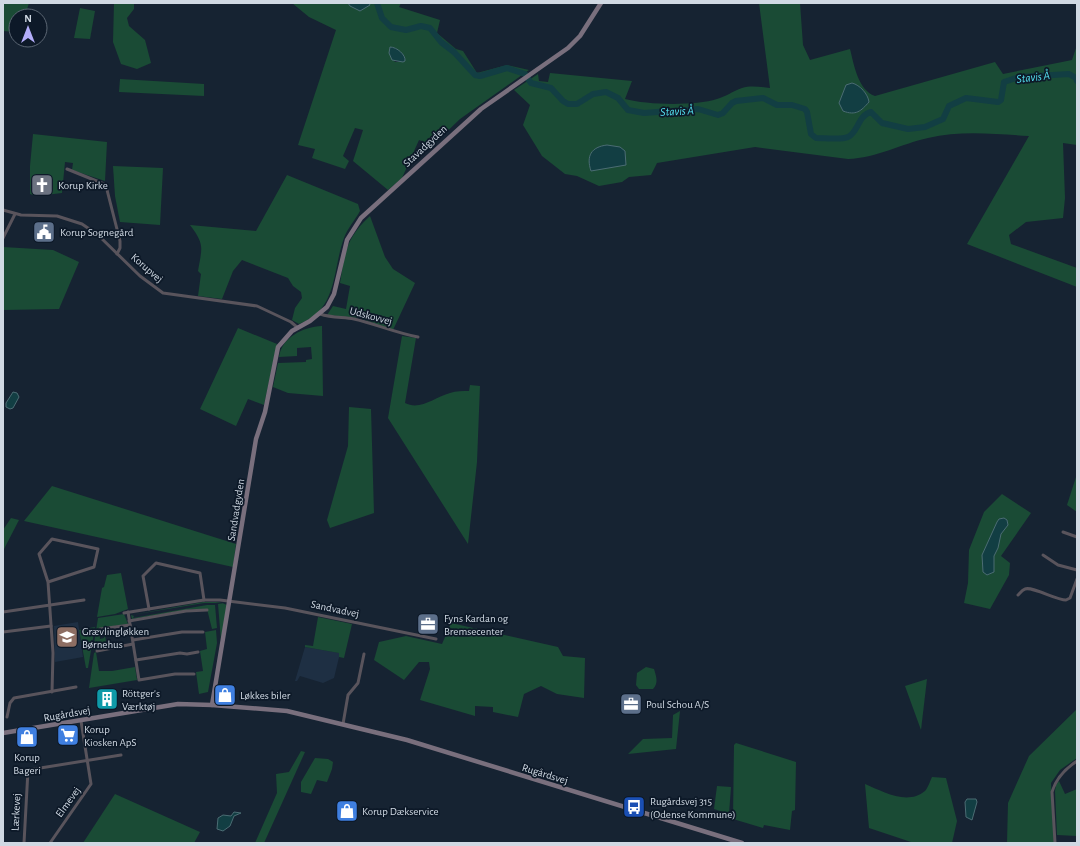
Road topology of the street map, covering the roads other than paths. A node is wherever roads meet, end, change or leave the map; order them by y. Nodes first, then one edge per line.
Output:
1 (601, 3) edge
2 (66, 169) dead end
3 (3, 210) edge
4 (15, 214) junction
5 (3, 238) edge
6 (117, 254) junction
7 (320, 314) junction
8 (298, 328) junction
9 (418, 337) dead end
10 (1063, 532) dead end
11 (1077, 538) edge
12 (1043, 555) dead end
13 (1077, 570) edge
14 (1077, 579) edge
15 (48, 582) junction
16 (1018, 595) dead end
17 (84, 600) dead end
18 (204, 600) junction
19 (230, 602) junction
20 (50, 605) junction
21 (149, 609) junction
22 (207, 610) dead end
23 (3, 612) edge
24 (130, 623) junction
25 (51, 626) junction
26 (100, 630) dead end
27 (3, 632) edge
28 (203, 632) dead end
29 (436, 639) dead end
30 (133, 642) junction
31 (97, 650) dead end
32 (198, 652) dead end
33 (364, 654) dead end
34 (136, 660) junction
35 (194, 674) dead end
36 (76, 687) dead end
37 (52, 692) junction
38 (212, 705) junction
39 (8, 717) dead end
40 (80, 721) junction
41 (343, 724) junction
42 (3, 734) edge
43 (121, 755) dead end
44 (88, 760) junction
45 (1077, 761) edge
46 (24, 843) edge
47 (50, 843) edge
48 (742, 843) edge
49 (1055, 843) edge

1 - 7 street, Stavadgyden
2 - 6 street
3 - 4 street, Korupvej
4 - 5 street
4 - 6 street, Korupvej
6 - 8 street, Korupvej
7 - 8 street, Stavadgyden
7 - 9 street, Udskovvej
8 - 19 street, Sandvadgyden
10 - 11 street
12 - 13 street
14 - 16 street
15 - 15 street
15 - 20 street
17 - 20 street
18 - 19 street, Sandvadvej
18 - 21 street, Sandvadvej
18 - 21 street
19 - 29 street, Sandvadvej
19 - 38 street, Sandvadgyden
20 - 23 street
20 - 25 street
21 - 24 street, Sandvadvej
22 - 24 street
24 - 26 street
24 - 30 street
25 - 27 street
25 - 37 street
28 - 30 street
30 - 31 street
30 - 34 street
32 - 34 street
33 - 41 street
34 - 35 street
36 - 37 street
37 - 39 street
38 - 40 street, Rugårdsvej
38 - 41 street, Rugårdsvej
40 - 42 street, Rugårdsvej
40 - 44 street, Elmevej
41 - 48 street, Rugårdsvej
43 - 44 street
44 - 46 street, Lærkevej
44 - 47 street, Elmevej
45 - 49 street

